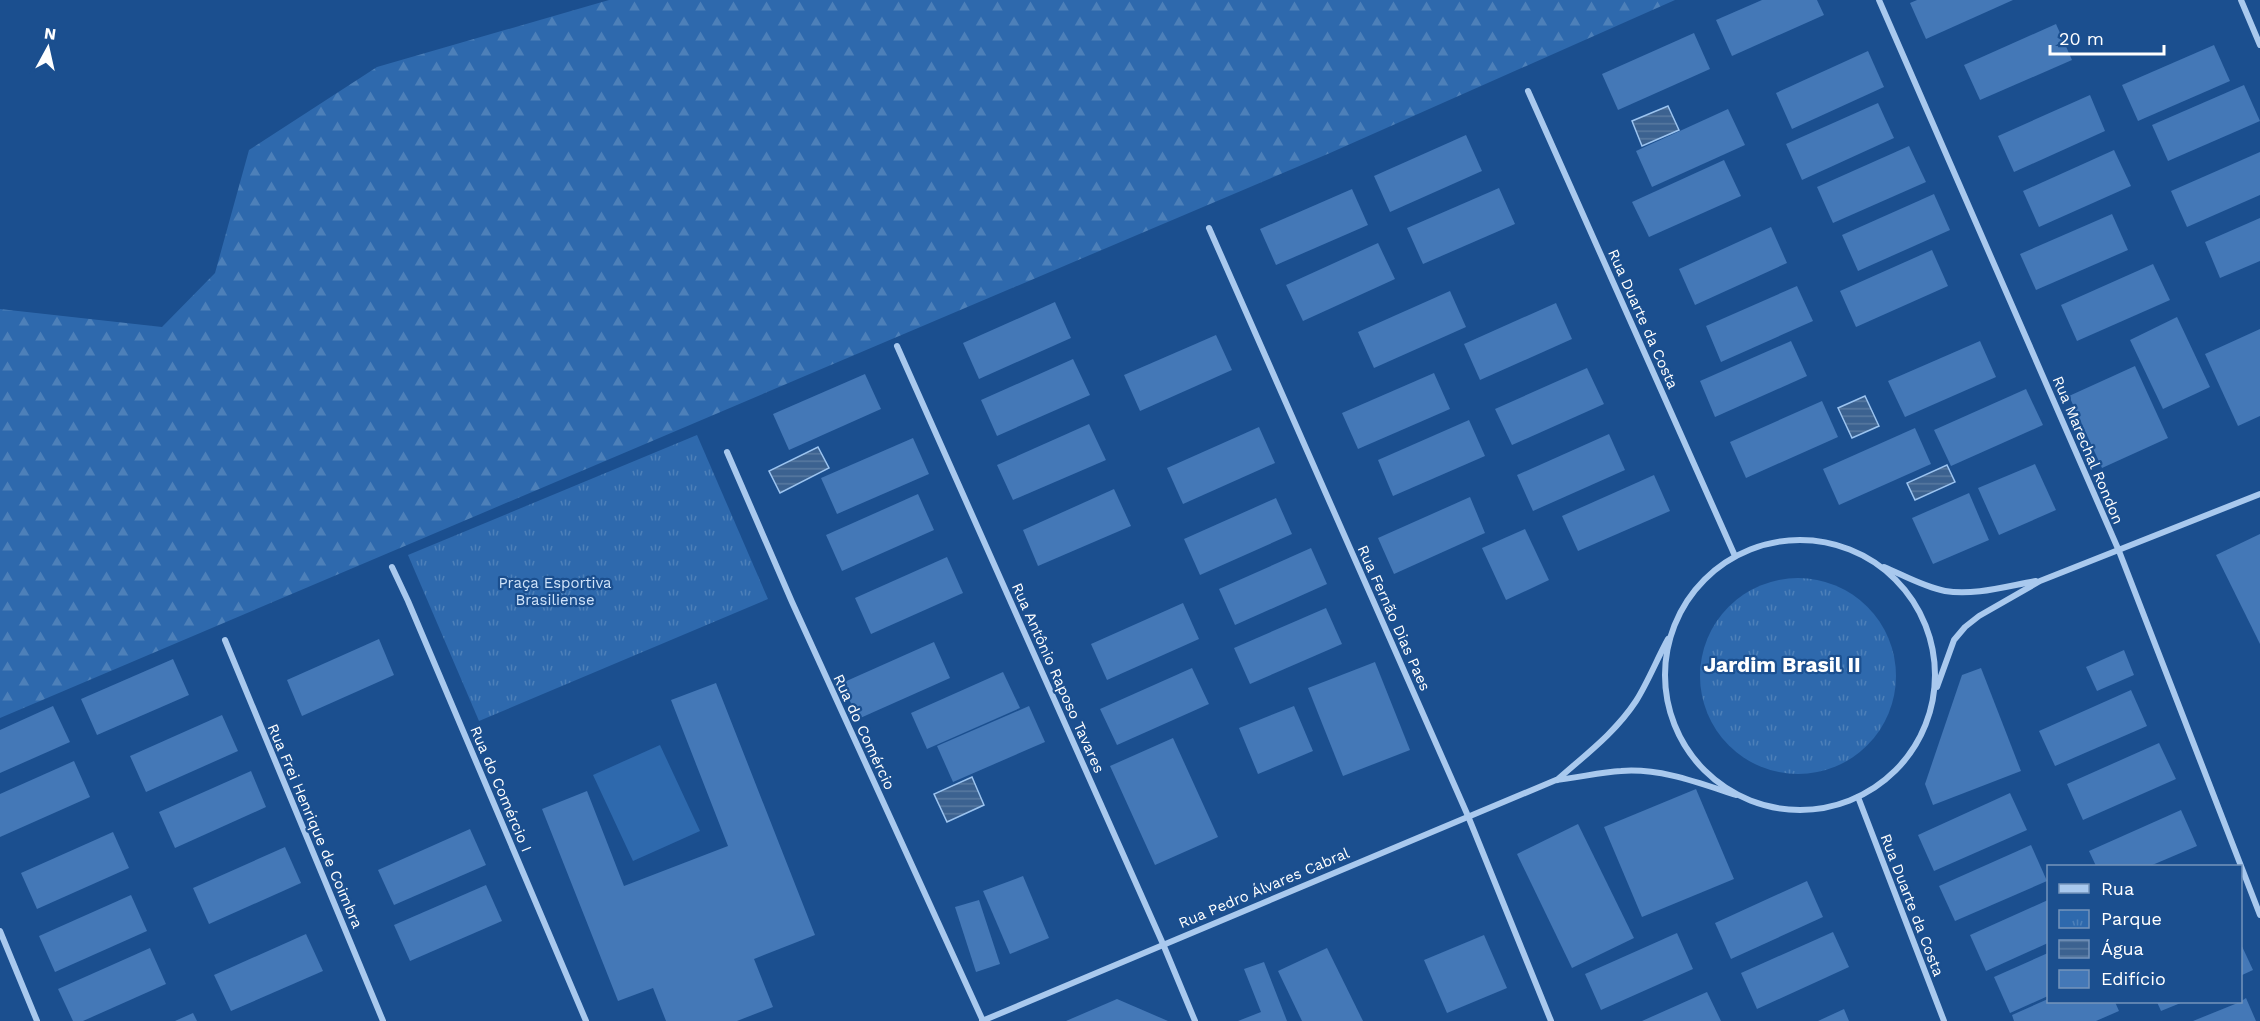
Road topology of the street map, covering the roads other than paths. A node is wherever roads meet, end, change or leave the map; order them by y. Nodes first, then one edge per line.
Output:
1 (1879, 0) edge
2 (2241, 0) edge
3 (2260, 45) edge
4 (1528, 91) dead end
5 (1209, 228) dead end
6 (897, 346) dead end
7 (727, 452) dead end
8 (2260, 494) edge
9 (2119, 551) junction
10 (1736, 556) junction
11 (1879, 565) junction
12 (392, 567) dead end
13 (2040, 581) junction
14 (1674, 628) junction
15 (225, 640) dead end
16 (1934, 694) junction
17 (1556, 780) junction
18 (1858, 797) junction
19 (1748, 799) junction
20 (1468, 816) junction
21 (2241, 865) edge
22 (2242, 869) edge
23 (2260, 915) edge
24 (0, 931) edge
25 (1163, 944) junction
26 (37, 1021) edge
27 (383, 1021) edge
28 (586, 1021) edge
29 (982, 1021) edge
30 (1196, 1021) edge
31 (1551, 1021) edge
32 (1944, 1021) edge

1 - 9 street, Rua Marechal Rondon
2 - 3 street
4 - 10 street, Rua Duarte da Costa
5 - 20 street, Rua Fernão Dias Paes
6 - 25 street, Rua Antônio Raposo Tavares
7 - 29 street, Rua do Comércio
8 - 9 street
9 - 13 street
9 - 21 street, Rua Marechal Rondon
10 - 11 street
10 - 14 street
11 - 13 street
11 - 16 street
12 - 28 street, Rua do Comércio I
13 - 16 street
14 - 17 street, Rua Pedro Álvares Cabral
14 - 19 street
15 - 27 street, Rua Frei Henrique de Coimbra
16 - 18 street
17 - 19 street, Rua Pedro Álvares Cabral
17 - 20 street, Rua Pedro Álvares Cabral
18 - 19 street
18 - 32 street, Rua Duarte da Costa
20 - 25 street, Rua Pedro Álvares Cabral
20 - 31 street, Rua Fernão Dias Paes
22 - 23 street, Rua Marechal Rondon
24 - 26 street
25 - 29 street, Rua Pedro Álvares Cabral
25 - 30 street, Rua Antônio Raposo Tavares

